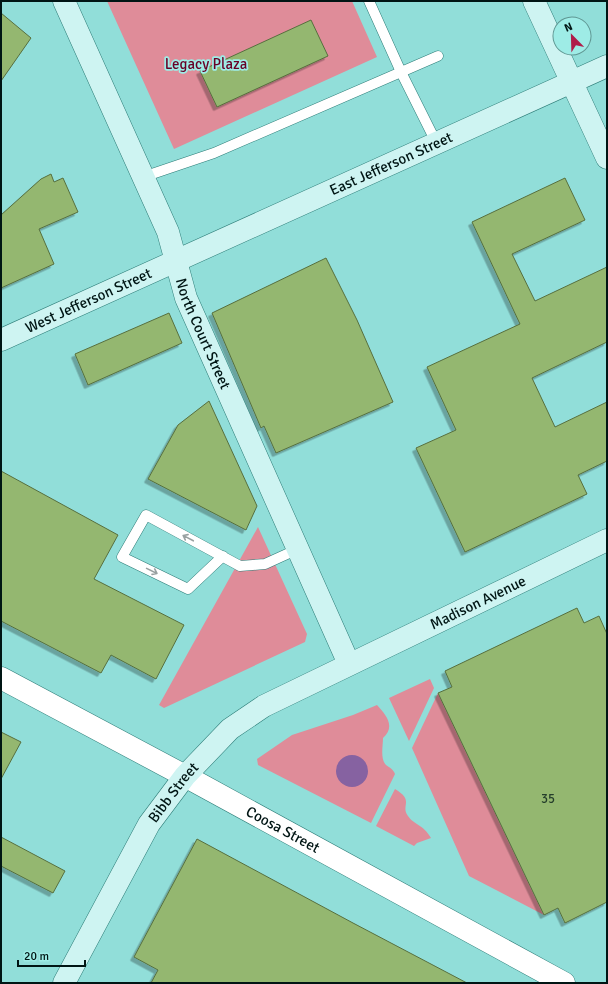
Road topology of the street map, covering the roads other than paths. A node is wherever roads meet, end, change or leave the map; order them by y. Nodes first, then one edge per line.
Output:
1 (64, 1) edge
2 (369, 1) edge
3 (534, 1) edge
4 (438, 56) dead end
5 (607, 66) edge
6 (401, 72) junction
7 (572, 83) junction
8 (437, 144) junction
9 (607, 158) edge
10 (144, 177) junction
11 (176, 262) junction
12 (1, 340) edge
13 (607, 540) edge
14 (298, 549) junction
15 (223, 556) junction
16 (349, 664) junction
17 (1, 678) edge
18 (185, 776) junction
19 (64, 983) edge
20 (564, 983) edge

1 - 10 main road, North Court Street
2 - 6 lane
3 - 7 main road
4 - 6 lane
5 - 7 main road, East Jefferson Street
6 - 8 lane
6 - 10 lane
7 - 8 main road, East Jefferson Street
7 - 9 main road
8 - 11 main road, East Jefferson Street
10 - 11 main road, North Court Street
11 - 12 main road, West Jefferson Street
11 - 14 main road, North Court Street
13 - 16 main road, Madison Avenue
14 - 15 lane
14 - 16 main road, North Court Street
15 -> 15 lane
16 - 18 main road, Bibb Street
17 - 18 street, Coosa Street
18 - 19 main road, Bibb Street
18 - 20 street, Coosa Street

